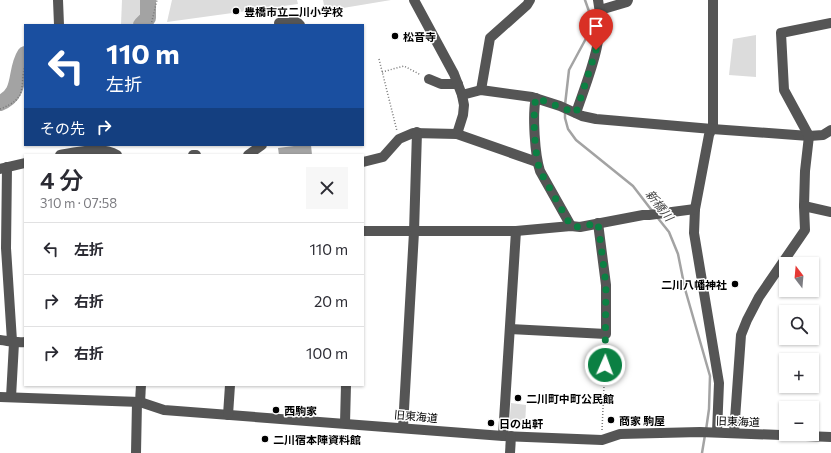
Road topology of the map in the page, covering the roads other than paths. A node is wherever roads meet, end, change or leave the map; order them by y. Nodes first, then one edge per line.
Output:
1 (58, 0) edge
2 (414, 0) edge
3 (530, 0) edge
4 (628, 0) edge
5 (713, 0) edge
6 (599, 5) edge
7 (279, 23) dead end
8 (831, 23) edge
9 (59, 24) edge
10 (299, 24) edge
11 (429, 79) road end
12 (458, 84) junction
13 (481, 90) junction
14 (462, 95) junction
15 (536, 98) junction
16 (574, 112) junction
17 (712, 130) junction
18 (831, 130) edge
19 (417, 132) junction
20 (457, 134) junction
21 (808, 136) junction
22 (261, 146) edge
23 (64, 152) edge
24 (115, 154) edge
25 (249, 154) edge
26 (364, 162) edge
27 (537, 162) junction
28 (24, 163) edge
29 (4, 168) edge
30 (804, 206) junction
31 (695, 209) junction
32 (831, 212) edge
33 (598, 223) junction
34 (571, 226) junction
35 (364, 231) edge
36 (516, 231) junction
37 (414, 232) junction
38 (510, 329) junction
39 (0, 340) edge
40 (13, 342) junction
41 (24, 342) edge
42 (141, 386) edge
43 (230, 386) edge
44 (346, 386) edge
45 (0, 397) edge
46 (11, 397) junction
47 (139, 402) junction
48 (228, 415) junction
49 (345, 423) junction
50 (403, 427) junction
51 (709, 432) junction
52 (734, 433) junction
53 (507, 436) junction
54 (831, 437) edge
55 (136, 453) edge
56 (510, 453) edge

1 - 9 street
2 - 12 street
3 - 13 street
4 - 6 street
5 - 17 street
6 - 16 street
7 - 10 street
8 - 21 street
11 - 12 street
12 - 14 street
13 - 14 street
13 - 15 street
14 - 20 street
15 - 16 street
15 - 27 street
16 - 17 street
17 - 21 street
17 - 31 street
18 - 21 street
19 - 20 street
19 - 26 street
19 - 37 street
20 - 27 street
21 - 30 street
22 - 25 street
23 - 24 street
27 - 34 street
28 - 29 street
29 - 40 street
30 - 32 street
30 - 52 street
31 - 33 street
31 - 51 street
33 - 34 street
33 - 38 street
34 - 36 street
35 - 37 street
36 - 37 street
36 - 38 street
37 - 50 street
38 - 53 street
39 - 40 street
40 - 41 street
40 - 46 street
42 - 47 street
43 - 48 street
44 - 49 street
45 - 46 street, 旧東海道
46 - 47 street, 旧東海道
47 - 48 street, 旧東海道
47 - 55 street
48 - 49 street, 旧東海道
49 - 50 street, 旧東海道
50 - 53 street, 旧東海道
51 - 52 street, 旧東海道
51 - 53 street, 旧東海道
52 - 54 street, 旧東海道
53 - 56 street

